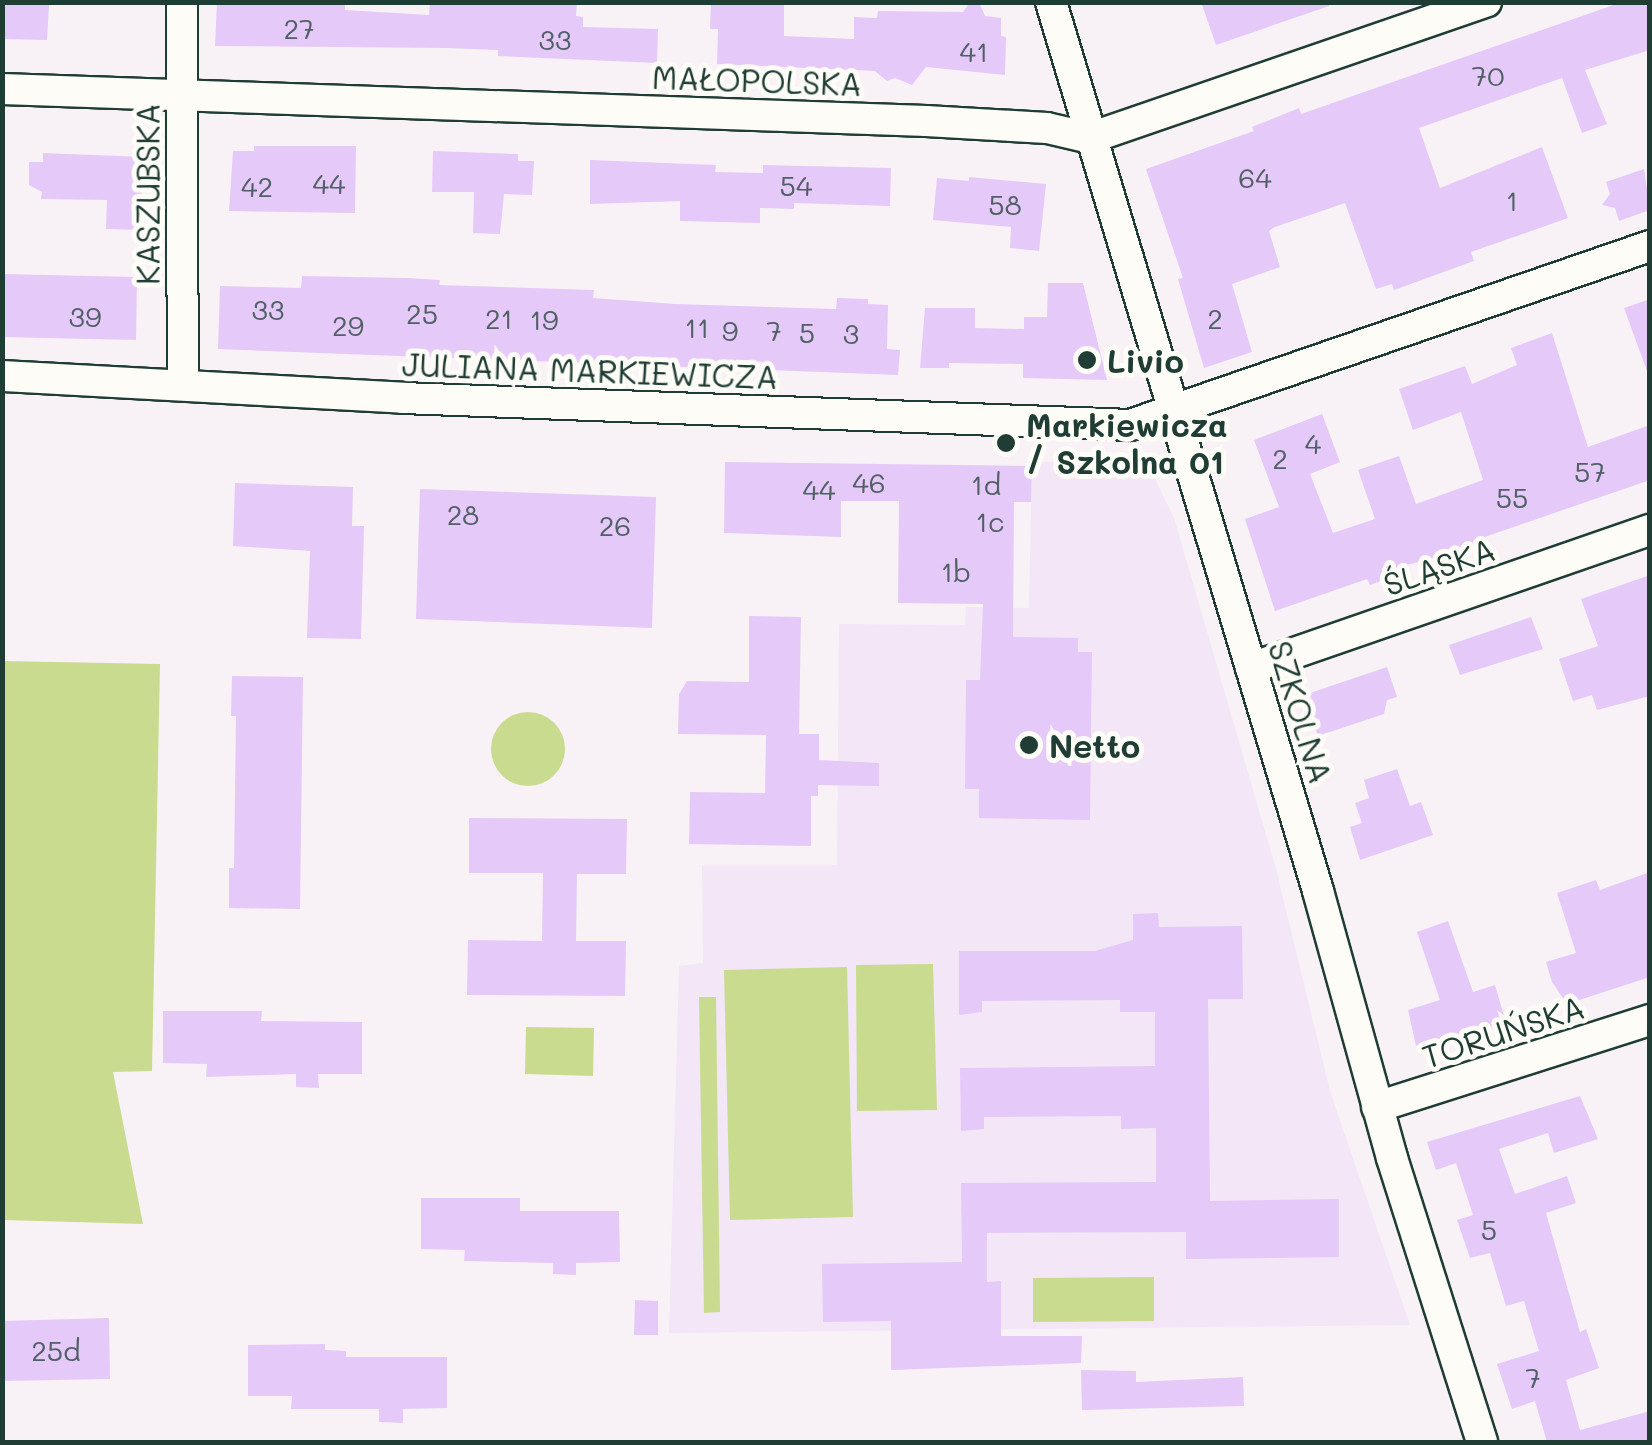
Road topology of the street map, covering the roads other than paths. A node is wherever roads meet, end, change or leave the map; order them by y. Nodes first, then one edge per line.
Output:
1 (182, 2) edge
2 (1050, 2) edge
3 (1486, 2) edge
4 (2, 89) edge
5 (181, 95) junction
6 (1090, 138) junction
7 (1650, 246) edge
8 (2, 376) edge
9 (183, 385) junction
10 (1174, 413) junction
11 (1650, 530) edge
12 (1251, 668) junction
13 (1650, 1020) edge
14 (1377, 1107) junction
15 (1482, 1442) edge

1 - 5 street, KASZUBSKA
2 - 6 street, SZKOLNA
3 - 6 street
4 - 5 street, MAŁOPOLSKA
5 - 6 street, MAŁOPOLSKA
5 - 9 street, KASZUBSKA
6 - 10 street, SZKOLNA
7 - 10 street, JULIANA MARKIEWICZA
8 - 9 street, JULIANA MARKIEWICZA
9 - 10 street, JULIANA MARKIEWICZA
10 - 12 street, SZKOLNA
11 - 12 street, ŚLĄSKA
12 - 14 street, SZKOLNA
13 - 14 street, TORUŃSKA
14 - 15 street, SZKOLNA

